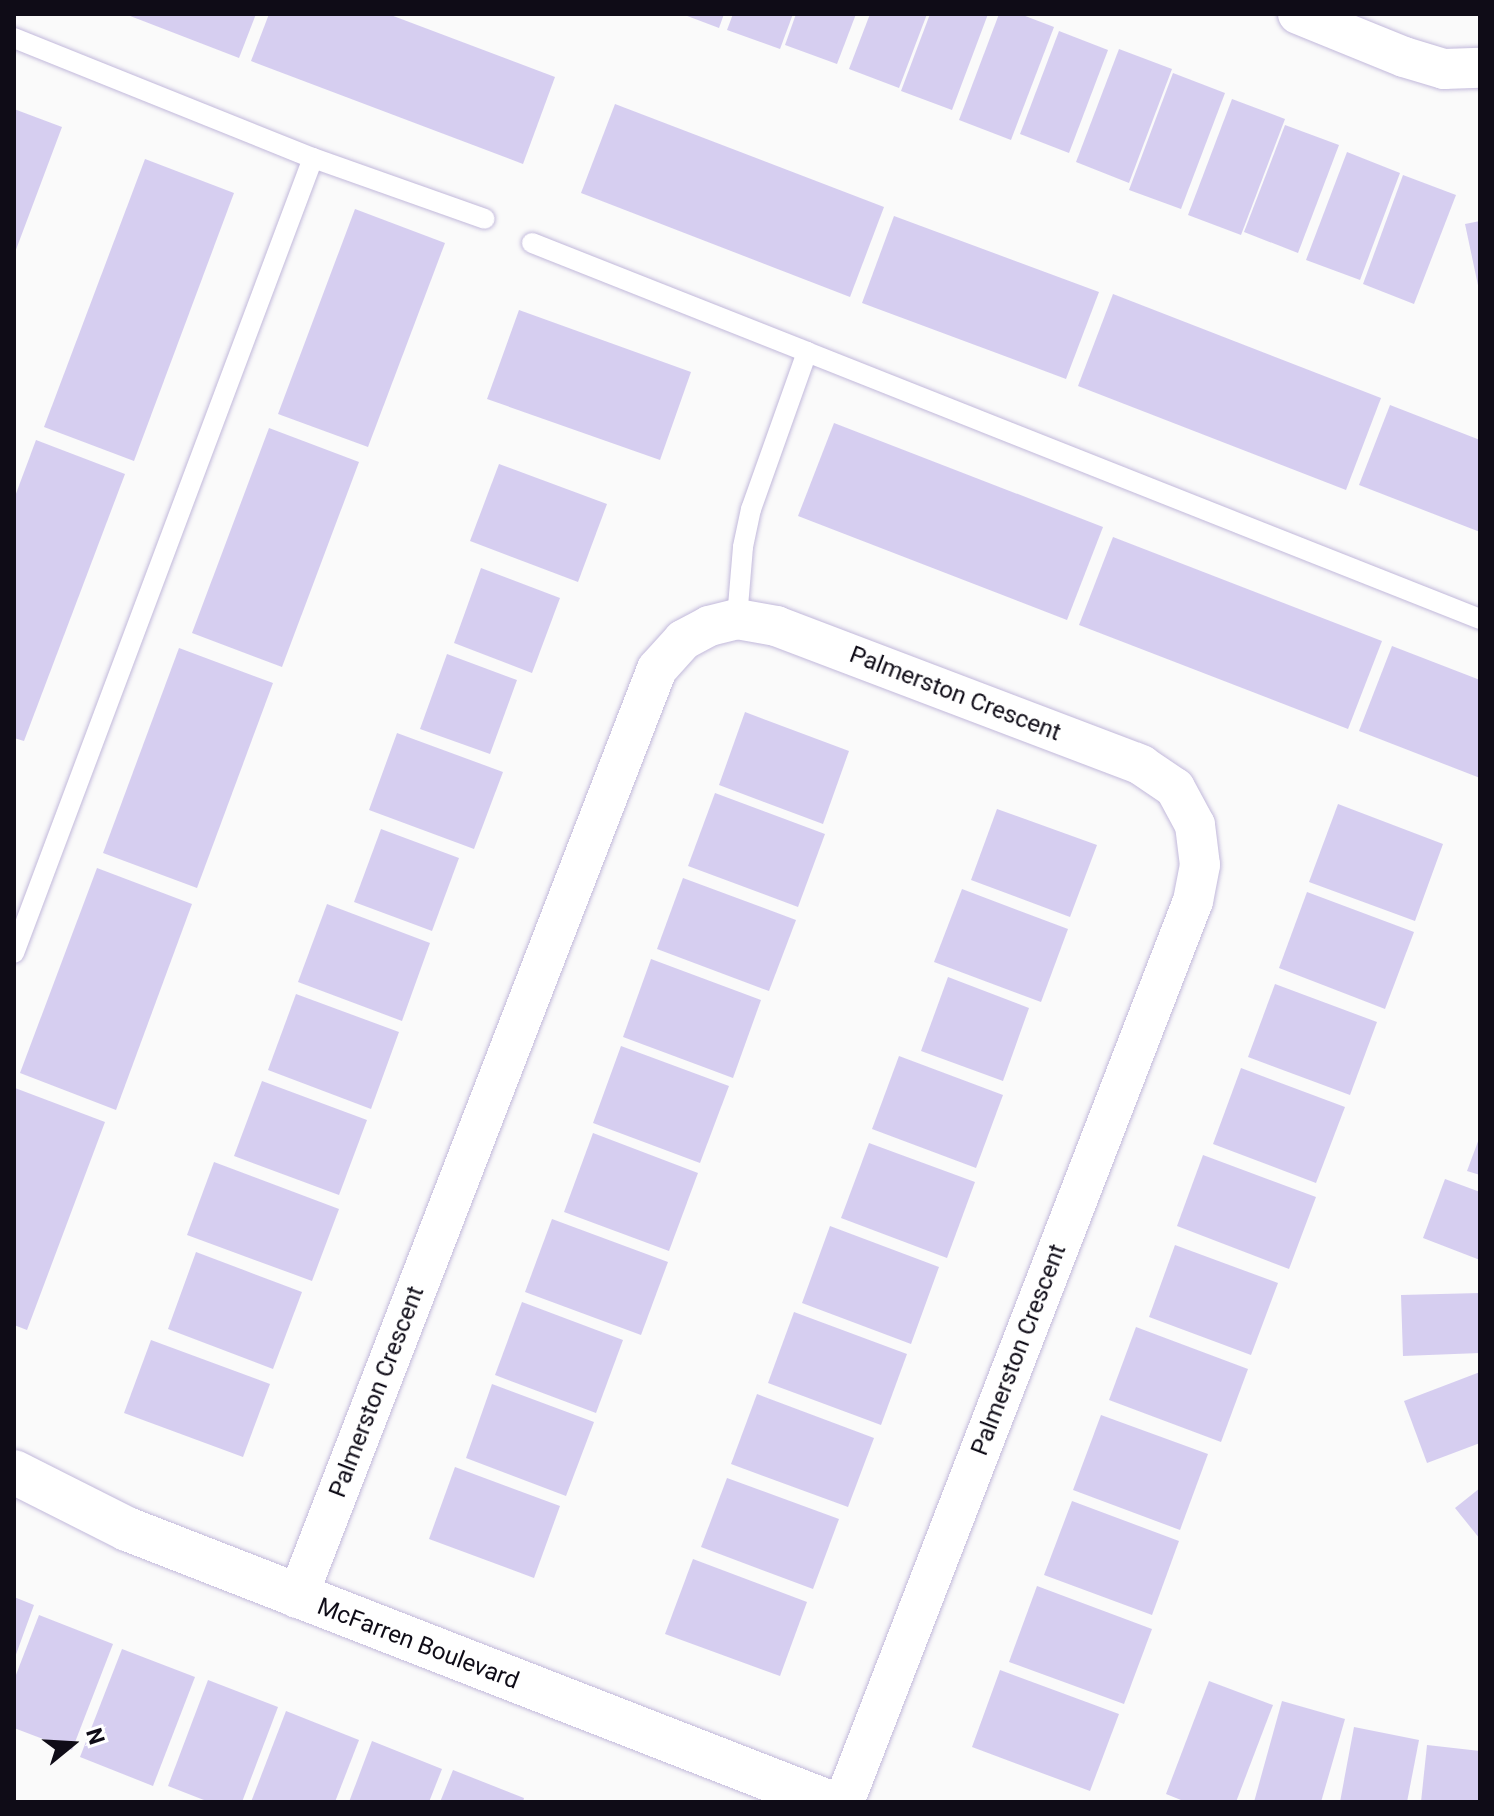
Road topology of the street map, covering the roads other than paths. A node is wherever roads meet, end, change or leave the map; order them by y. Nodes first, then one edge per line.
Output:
1 (1298, 14) edge
2 (14, 38) edge
3 (1480, 68) edge
4 (313, 158) junction
5 (485, 219) dead end
6 (532, 243) dead end
7 (807, 352) junction
8 (737, 619) junction
9 (1480, 619) edge
10 (14, 953) edge
11 (14, 1472) edge
12 (297, 1598) junction
13 (828, 1802) edge
14 (844, 1802) edge

1 - 3 street
2 - 4 lane
4 - 5 lane
4 - 10 lane
6 - 7 lane
7 - 8 lane
7 - 9 lane
8 - 12 street, Palmerston Crescent
8 - 14 street, Palmerston Crescent
11 - 12 street, McFarren Boulevard
12 - 13 street, McFarren Boulevard

